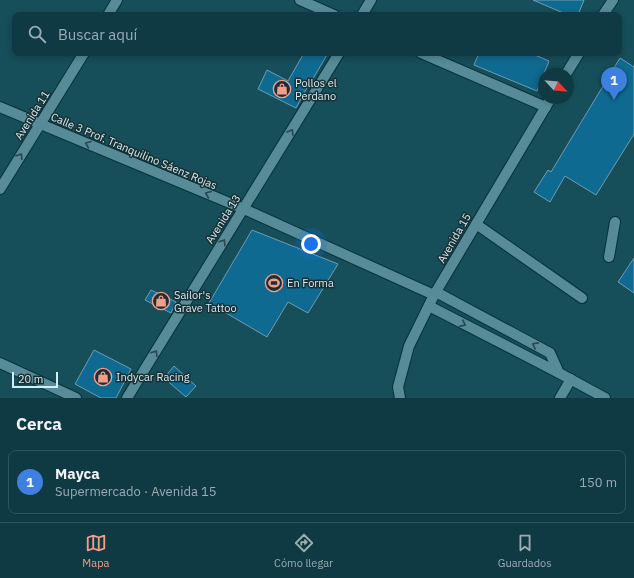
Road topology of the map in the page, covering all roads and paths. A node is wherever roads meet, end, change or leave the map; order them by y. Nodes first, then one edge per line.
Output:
1 (117, 0) edge
2 (300, 0) edge
3 (371, 0) edge
4 (613, 0) edge
5 (110, 12) edge
6 (327, 12) edge
7 (364, 12) edge
8 (605, 12) edge
9 (82, 56) edge
10 (337, 56) edge
11 (428, 56) edge
12 (577, 56) edge
13 (570, 68) edge
14 (548, 104) edge
15 (0, 107) edge
16 (546, 107) junction
17 (40, 124) junction
18 (0, 189) edge
19 (244, 209) junction
20 (615, 222) dead end
21 (476, 224) junction
22 (609, 256) dead end
23 (435, 294) junction
24 (582, 298) dead end
25 (428, 306) junction
26 (0, 363) edge
27 (559, 373) junction
28 (571, 379) junction
29 (76, 398) edge
30 (127, 398) edge
31 (400, 398) edge
32 (560, 398) edge
33 (605, 398) edge

1 - 5 street
2 - 6 street
3 - 7 street
4 - 8 street
9 - 17 street, Avenida 11
19 -> 10 street, Avenida 13
11 - 16 street
12 - 13 street
14 - 16 street, Avenida 15
15 - 17 street, Calle 3 Prof. Tranquilino Sáenz Rojas
16 - 21 street, Avenida 15
18 -> 17 street, Avenida 11
19 -> 17 street, Calle 3 Prof. Tranquilino Sáenz Rojas
19 - 23 street, Calle 3 Prof. Tranquilino Sáenz Rojas
30 -> 19 street, Avenida 13
20 - 22 street
21 - 23 street, Avenida 15
21 - 24 street
23 - 25 street, Avenida 15
27 -> 23 street, Calle 3 Prof. Tranquilino Sáenz Rojas
25 -> 27 street
25 - 31 street, Avenida 15
26 - 29 street
27 - 28 street
28 - 32 street
28 - 33 street

